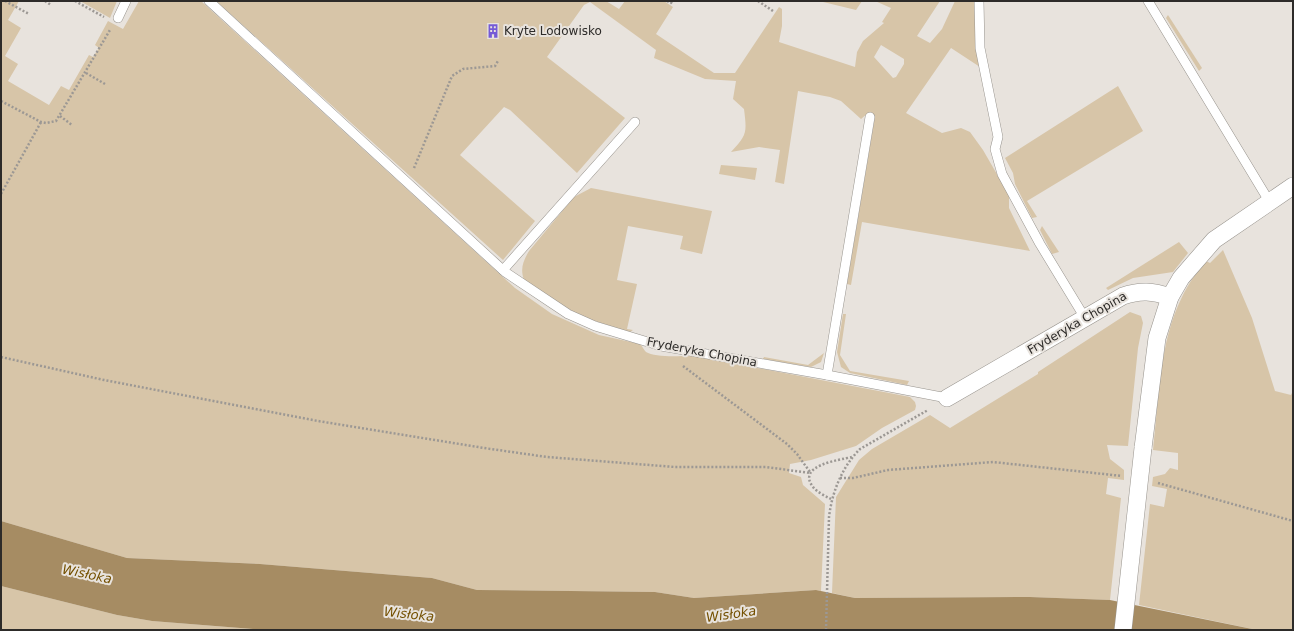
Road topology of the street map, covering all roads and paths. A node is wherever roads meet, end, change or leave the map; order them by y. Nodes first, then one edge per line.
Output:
1 (5, 1) edge
2 (45, 1) edge
3 (75, 1) edge
4 (126, 1) edge
5 (208, 1) edge
6 (667, 1) edge
7 (672, 1) edge
8 (758, 1) edge
9 (978, 1) edge
10 (1148, 1) edge
11 (51, 3) edge
12 (773, 11) dead end
13 (29, 14) dead end
14 (99, 14) dead end
15 (118, 18) joint
16 (498, 61) dead end
17 (86, 72) junction
18 (105, 84) dead end
19 (1, 100) edge
20 (60, 116) junction
21 (870, 117) dead end
22 (41, 122) junction
23 (635, 122) dead end
24 (72, 125) dead end
25 (409, 182) junction
26 (1293, 186) edge
27 (1, 194) edge
28 (1269, 202) junction
29 (503, 270) junction
30 (1170, 297) junction
31 (1085, 318) junction
32 (661, 346) junction
33 (1, 357) edge
34 (827, 375) junction
35 (947, 398) junction
36 (853, 457) junction
37 (810, 473) junction
38 (1126, 476) dead end
39 (840, 478) junction
40 (1156, 482) dead end
41 (831, 499) junction
42 (1293, 521) edge
43 (826, 630) edge
44 (1123, 630) edge

1 - 13 path
2 - 11 path
3 - 14 path
4 - 15 lane
5 - 25 lane, Fryderyka Chopina
6 - 7 path
8 - 12 path
9 - 31 lane
10 - 28 lane
15 - 17 path
16 - 25 path
17 - 18 path
17 - 20 path
19 - 22 path
20 - 22 path
20 - 24 path
21 - 34 lane
22 - 27 path
23 - 29 lane
25 - 29 lane, Fryderyka Chopina
26 - 28 street
28 - 30 street
29 - 32 lane, Fryderyka Chopina
30 - 31 street, Fryderyka Chopina
30 - 44 street, bridge
31 - 35 street, Fryderyka Chopina
32 - 34 lane, Fryderyka Chopina
32 - 37 path
33 - 37 path
34 - 35 lane, Fryderyka Chopina
35 - 36 path
36 - 37 path
36 - 39 path
37 - 41 path
38 - 39 path
39 - 41 path
40 - 42 path
41 - 43 path

